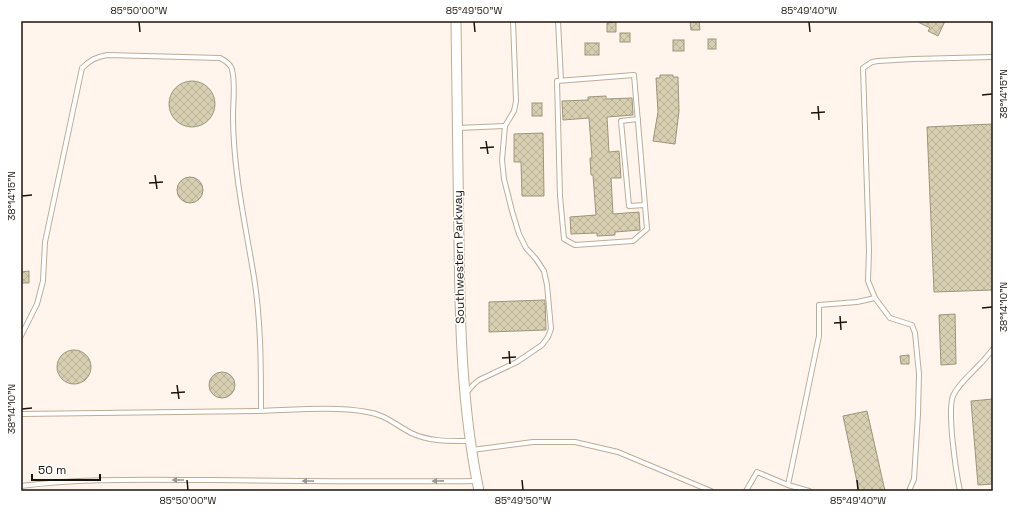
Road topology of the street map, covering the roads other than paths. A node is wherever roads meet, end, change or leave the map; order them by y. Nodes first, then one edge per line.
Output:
1 (456, 21) edge
2 (513, 21) edge
3 (558, 21) edge
4 (993, 57) edge
5 (561, 80) junction
6 (638, 119) junction
7 (505, 126) junction
8 (457, 128) junction
9 (645, 205) junction
10 (874, 298) junction
11 (21, 336) edge
12 (993, 349) edge
13 (465, 394) junction
14 (261, 411) junction
15 (21, 414) edge
16 (471, 446) junction
17 (477, 481) junction
18 (788, 485) junction
19 (21, 486) edge
20 (479, 491) edge
21 (711, 491) edge
22 (746, 491) edge
23 (809, 491) edge
24 (909, 491) edge
25 (960, 491) edge

1 - 8 street, Southwestern Parkway
2 - 7 lane
3 - 5 lane
4 - 10 lane
5 - 6 lane
5 - 9 lane
6 - 9 lane
6 - 9 lane
7 - 8 lane
7 - 13 lane
8 - 13 street, Southwestern Parkway
10 - 18 lane
10 - 24 lane
11 - 14 lane
12 - 25 lane
13 - 16 street, Southwestern Parkway
14 - 15 lane
14 - 16 lane
16 - 17 street, Southwestern Parkway
16 - 21 lane
17 -> 19 lane
17 - 20 street, Southwestern Parkway
18 - 22 lane
18 - 23 lane

